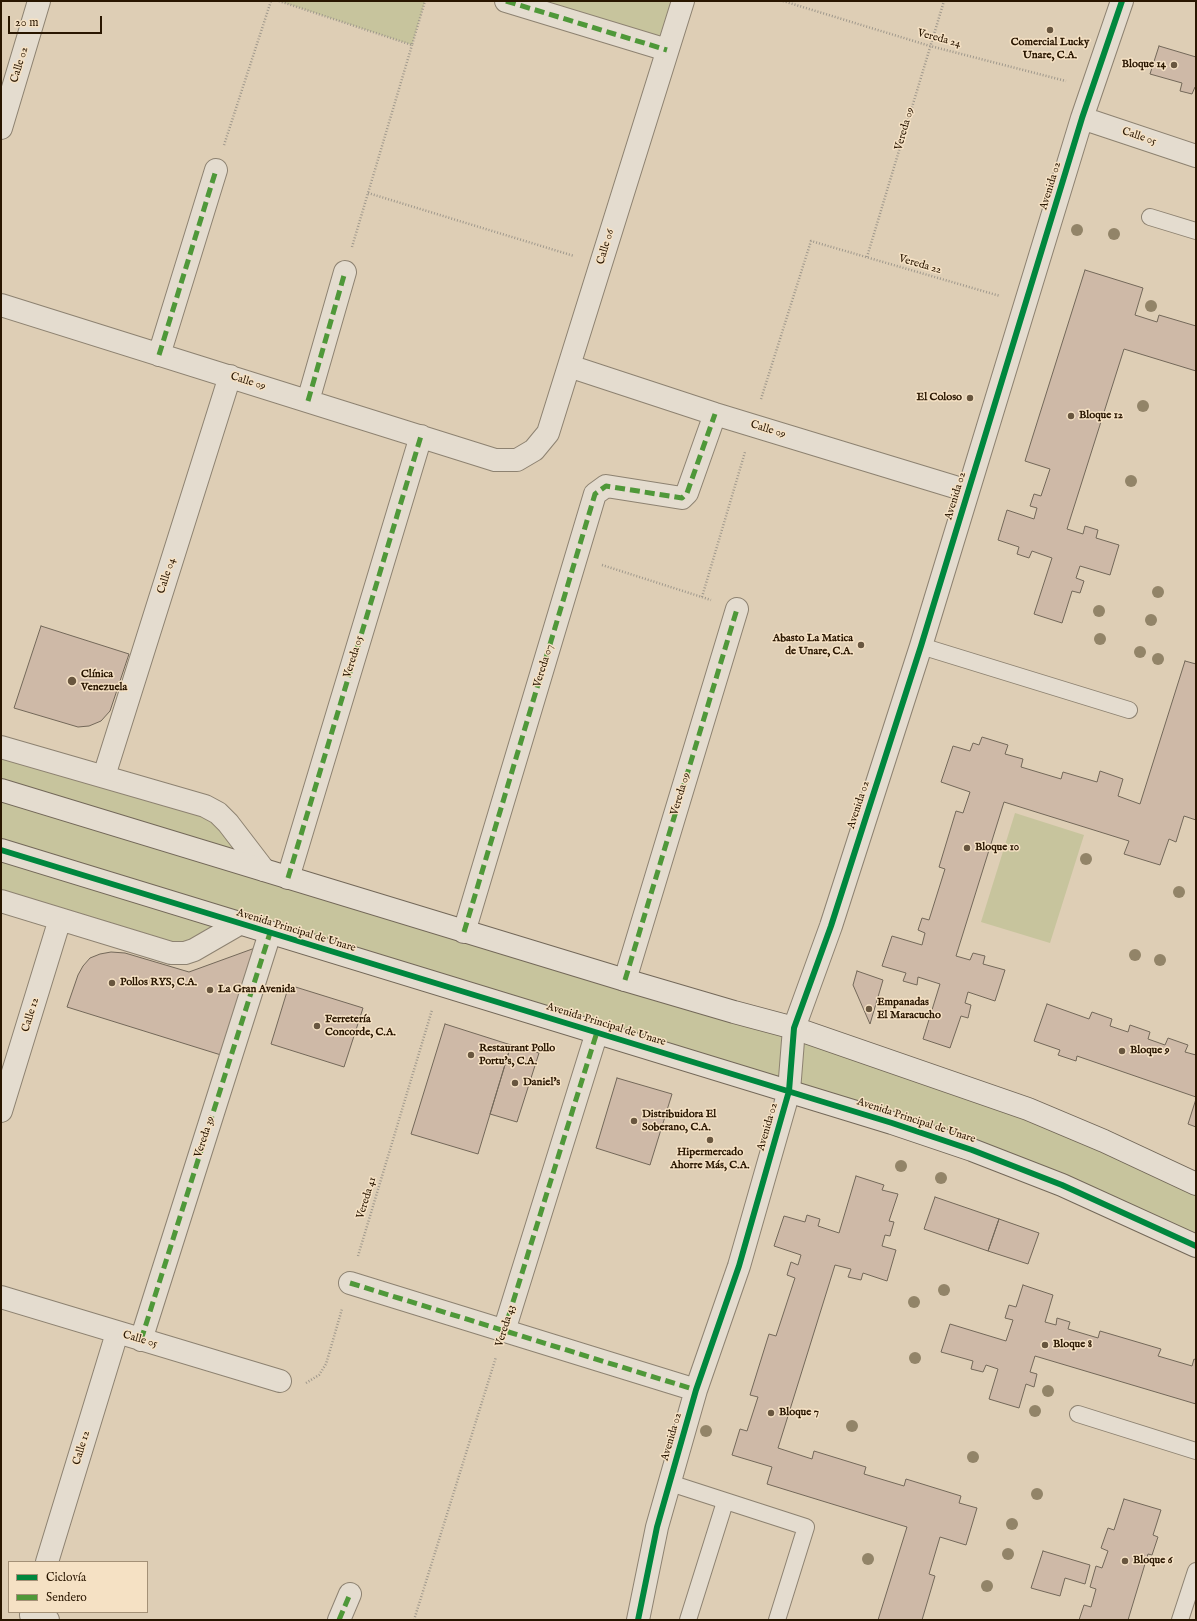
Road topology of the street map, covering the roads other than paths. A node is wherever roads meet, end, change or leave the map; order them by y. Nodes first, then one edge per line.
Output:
1 (39, 1) edge
2 (506, 1) edge
3 (683, 1) edge
4 (1122, 1) edge
5 (667, 50) junction
6 (1082, 118) junction
7 (1, 128) edge
8 (1196, 156) edge
9 (216, 170) road end
10 (1150, 217) dead end
11 (1196, 231) edge
12 (345, 272) road end
13 (1, 305) edge
14 (159, 355) junction
15 (569, 366) junction
16 (230, 376) junction
17 (308, 401) junction
18 (715, 414) junction
19 (421, 436) junction
20 (495, 460) joint
21 (968, 491) junction
22 (737, 609) road end
23 (921, 646) junction
24 (1129, 710) dead end
25 (1, 747) edge
26 (104, 776) junction
27 (1, 790) edge
28 (1, 850) edge
29 (264, 870) junction
30 (288, 878) junction
31 (1, 901) edge
32 (60, 919) junction
33 (239, 924) junction
34 (464, 932) junction
35 (270, 933) junction
36 (626, 980) junction
37 (794, 1028) junction
38 (597, 1032) junction
39 (789, 1091) junction
40 (1, 1110) edge
41 (1196, 1184) edge
42 (1196, 1246) edge
43 (350, 1283) road end
44 (1, 1297) edge
45 (504, 1331) junction
46 (117, 1333) junction
47 (141, 1340) junction
48 (280, 1381) road end
49 (696, 1390) junction
50 (1078, 1414) dead end
51 (1196, 1451) edge
52 (670, 1483) junction
53 (725, 1502) junction
54 (47, 1561) edge
55 (1196, 1571) edge
56 (350, 1594) dead end
57 (339, 1620) edge
58 (638, 1620) edge
59 (688, 1620) edge
60 (777, 1620) edge
61 (1180, 1620) edge

1 - 7 street, Calle 02
2 - 5 street
3 - 5 street, Calle 06
4 - 6 street, Avenida 02
5 - 15 street, Calle 06
6 - 8 street, Calle 05
6 - 21 street, Avenida 02
9 - 14 street
10 - 11 lane
12 - 17 street
13 - 14 street, Calle 09
14 - 16 street, Calle 09
15 - 18 street, Calle 09
15 - 20 street, Calle 06
16 - 17 street, Calle 09
16 - 26 street, Calle 04
17 - 19 street, Calle 09
18 - 21 street, Calle 09
18 - 34 street, Vereda 07
19 - 20 street, Calle 09
19 - 30 street, Vereda 05
21 - 23 street, Avenida 02
22 - 36 street, Vereda 09
23 - 24 lane
23 - 37 street, Avenida 02
25 - 26 street
26 - 29 street
27 - 29 street
28 - 33 street, Avenida Principal de Unare
29 - 30 street
30 - 34 street
31 - 32 street, Avenida Principal de Unare
32 - 33 street, Avenida Principal de Unare
32 - 40 street, Calle 12
33 - 35 street, Avenida Principal de Unare
34 - 36 street
35 - 38 street, Avenida Principal de Unare
35 - 47 street, Vereda 39
36 - 37 street
37 - 39 street, Avenida 02
37 - 41 street
38 - 39 street, Avenida Principal de Unare
38 - 45 street, Vereda 43
39 - 42 street, Avenida Principal de Unare
39 - 49 street, Avenida 02
43 - 45 street
44 - 46 street, Calle 05
45 - 49 street
46 - 47 street, Calle 05
46 - 54 street, Calle 12
47 - 48 street, Calle 05
49 - 52 street, Avenida 02
50 - 51 lane
52 - 53 lane
52 - 58 street, Avenida 02
53 - 59 lane
53 - 60 lane
55 - 61 lane
56 - 57 street

